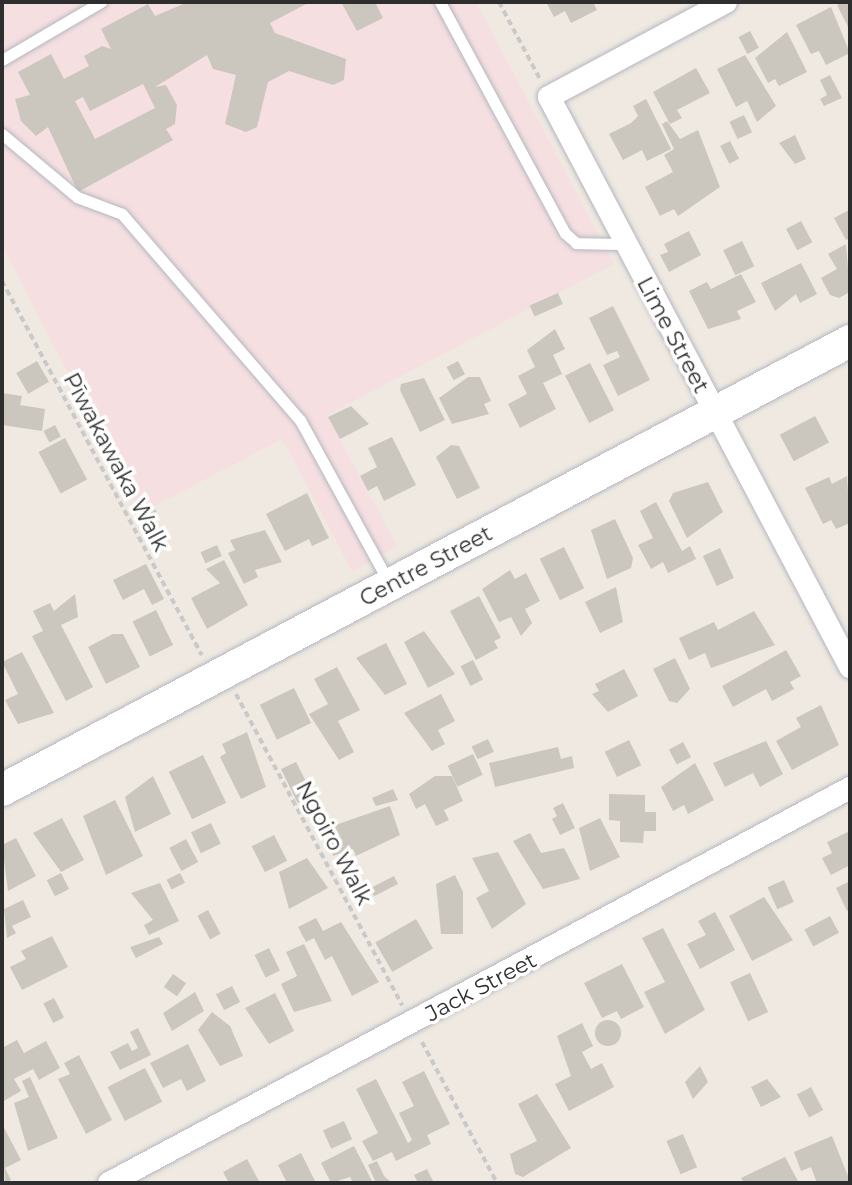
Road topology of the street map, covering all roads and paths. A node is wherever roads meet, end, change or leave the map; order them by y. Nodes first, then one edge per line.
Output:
1 (101, 2) edge
2 (440, 2) edge
3 (499, 2) edge
4 (726, 2) edge
5 (2, 60) edge
6 (549, 97) junction
7 (2, 134) edge
8 (625, 244) junction
9 (2, 281) edge
10 (850, 341) edge
11 (715, 413) junction
12 (390, 585) junction
13 (203, 657) dead end
14 (850, 667) edge
15 (236, 694) dead end
16 (850, 788) edge
17 (2, 790) edge
18 (403, 1008) dead end
19 (422, 1042) dead end
20 (109, 1183) edge
21 (497, 1183) edge

1 - 5 lane
2 - 8 lane
3 - 6 path
4 - 6 street
6 - 8 street, Lime Street
7 - 12 lane
8 - 11 street, Lime Street
9 - 13 path, Pīwakawaka Walk
10 - 11 street, Centre Street
11 - 12 street, Centre Street
11 - 14 street, Lime Street
12 - 17 street, Centre Street
15 - 18 path, Ngoiro Walk
16 - 20 street, Jack Street
19 - 21 path

